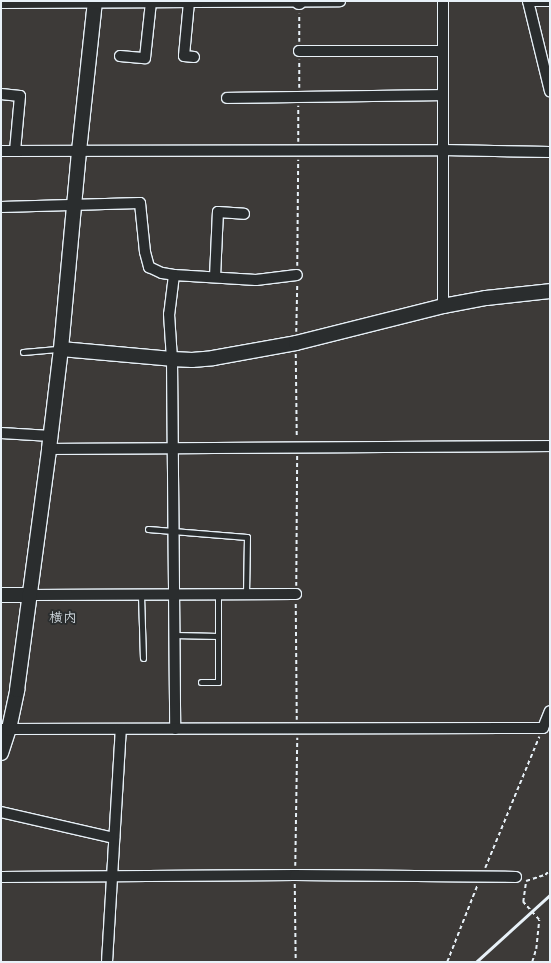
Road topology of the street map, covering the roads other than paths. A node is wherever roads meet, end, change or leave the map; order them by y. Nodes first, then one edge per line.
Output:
1 (258, 1) edge
2 (299, 1) edge
3 (340, 1) edge
4 (443, 1) edge
5 (524, 1) edge
6 (528, 1) edge
7 (536, 1) edge
8 (550, 1) edge
9 (7, 2) edge
10 (94, 2) edge
11 (157, 2) edge
12 (189, 2) junction
13 (299, 51) road end
14 (443, 52) junction
15 (120, 56) dead end
16 (194, 57) dead end
17 (550, 91) edge
18 (1, 94) edge
19 (443, 95) junction
20 (227, 98) dead end
21 (443, 150) junction
22 (1, 151) edge
23 (14, 151) junction
24 (78, 151) junction
25 (550, 152) edge
26 (73, 205) junction
27 (1, 207) edge
28 (244, 214) dead end
29 (174, 275) junction
30 (297, 275) road end
31 (215, 277) junction
32 (550, 291) edge
33 (443, 306) junction
34 (61, 349) junction
35 (22, 352) dead end
36 (172, 359) junction
37 (1, 433) edge
38 (50, 442) junction
39 (550, 446) edge
40 (173, 448) junction
41 (148, 529) dead end
42 (173, 532) junction
43 (246, 593) junction
44 (173, 594) junction
45 (218, 594) junction
46 (296, 594) road end
47 (1, 595) edge
48 (30, 595) junction
49 (141, 595) junction
50 (174, 635) junction
51 (218, 636) junction
52 (143, 658) dead end
53 (201, 682) dead end
54 (550, 711) edge
55 (5, 729) edge
56 (120, 729) junction
57 (175, 729) junction
58 (1, 753) edge
59 (1, 812) edge
60 (114, 838) junction
61 (112, 876) junction
62 (1, 877) edge
63 (516, 877) dead end
64 (107, 962) edge

1 - 2 street
1 - 12 street
2 - 3 street
4 - 14 street
5 - 6 street
6 - 7 street
6 - 17 street
7 - 8 street
9 - 10 street
10 - 11 street
10 - 24 street
11 - 12 street
11 - 15 street
12 - 16 street
13 - 14 street
14 - 19 street
18 - 23 street
19 - 20 street
19 - 21 street
21 - 24 street
21 - 25 street
21 - 33 street
22 - 23 street
23 - 24 street
24 - 26 street
26 - 27 street
26 - 29 street
26 - 34 street
28 - 31 street
29 - 31 street
29 - 36 street
30 - 31 street
32 - 33 street
33 - 36 street
34 - 35 lane
34 - 36 street
34 - 38 street
36 - 40 street
37 - 38 street
38 - 40 street
38 - 48 street
39 - 40 street
40 - 42 street
41 - 42 lane
42 - 43 lane
42 - 44 street
43 - 45 street
43 - 46 street
44 - 45 street
44 - 49 street
44 - 50 street
45 - 51 lane
47 - 48 street
48 - 49 street
48 - 55 street
49 - 52 lane
50 - 51 lane
50 - 57 street
51 - 53 lane
54 - 57 street
55 - 56 street
55 - 58 street
56 - 57 street
56 - 60 street
59 - 60 street
60 - 61 street
61 - 62 street
61 - 63 street
61 - 64 street

